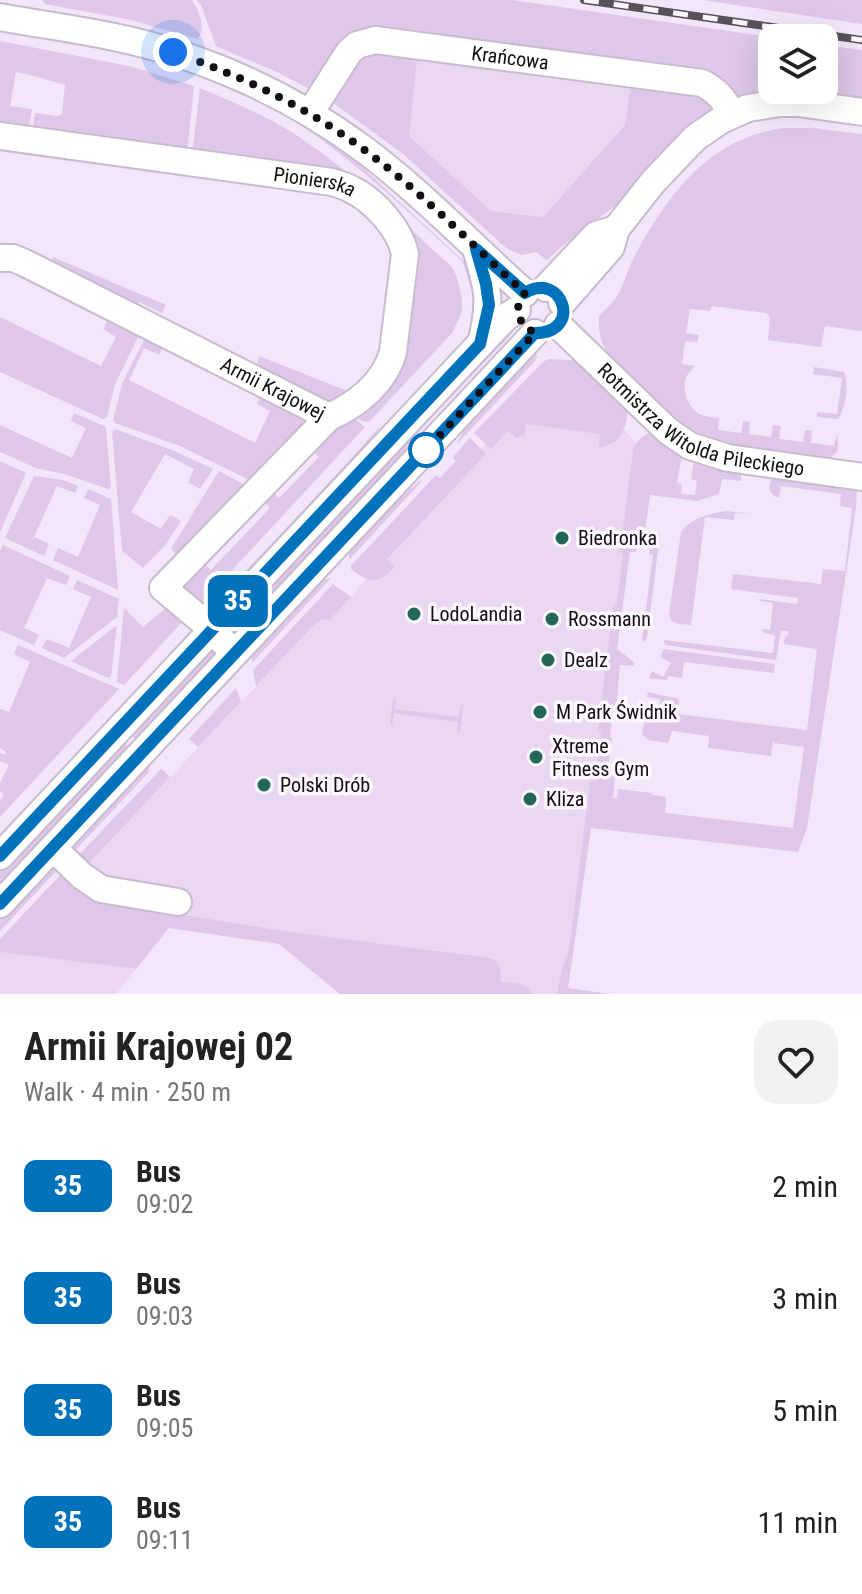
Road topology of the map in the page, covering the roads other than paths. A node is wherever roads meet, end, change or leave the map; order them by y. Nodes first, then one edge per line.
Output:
1 (0, 17) edge
2 (862, 112) edge
3 (310, 113) junction
4 (732, 114) junction
5 (0, 136) edge
6 (476, 249) junction
7 (0, 258) edge
8 (540, 309) junction
9 (480, 344) junction
10 (329, 417) junction
11 (862, 477) edge
12 (212, 629) junction
13 (234, 654) junction
14 (53, 848) junction
15 (0, 856) edge
16 (178, 902) dead end
17 (0, 904) edge

1 - 3 street, Rotmistrza Witolda Pileckiego
2 - 4 street
3 - 4 street, Krańcowa
3 - 6 street, Rotmistrza Witolda Pileckiego
4 - 8 street
5 - 10 street, Pionierska
6 - 8 street, Rotmistrza Witolda Pileckiego
6 - 9 street
7 - 10 street, Armii Krajowej
8 - 9 street
8 - 11 street, Rotmistrza Witolda Pileckiego
8 - 13 street
9 - 12 street
10 - 12 street, Armii Krajowej
12 - 13 street, Armii Krajowej
12 - 15 street
13 - 14 street
14 - 16 street
14 - 17 street

